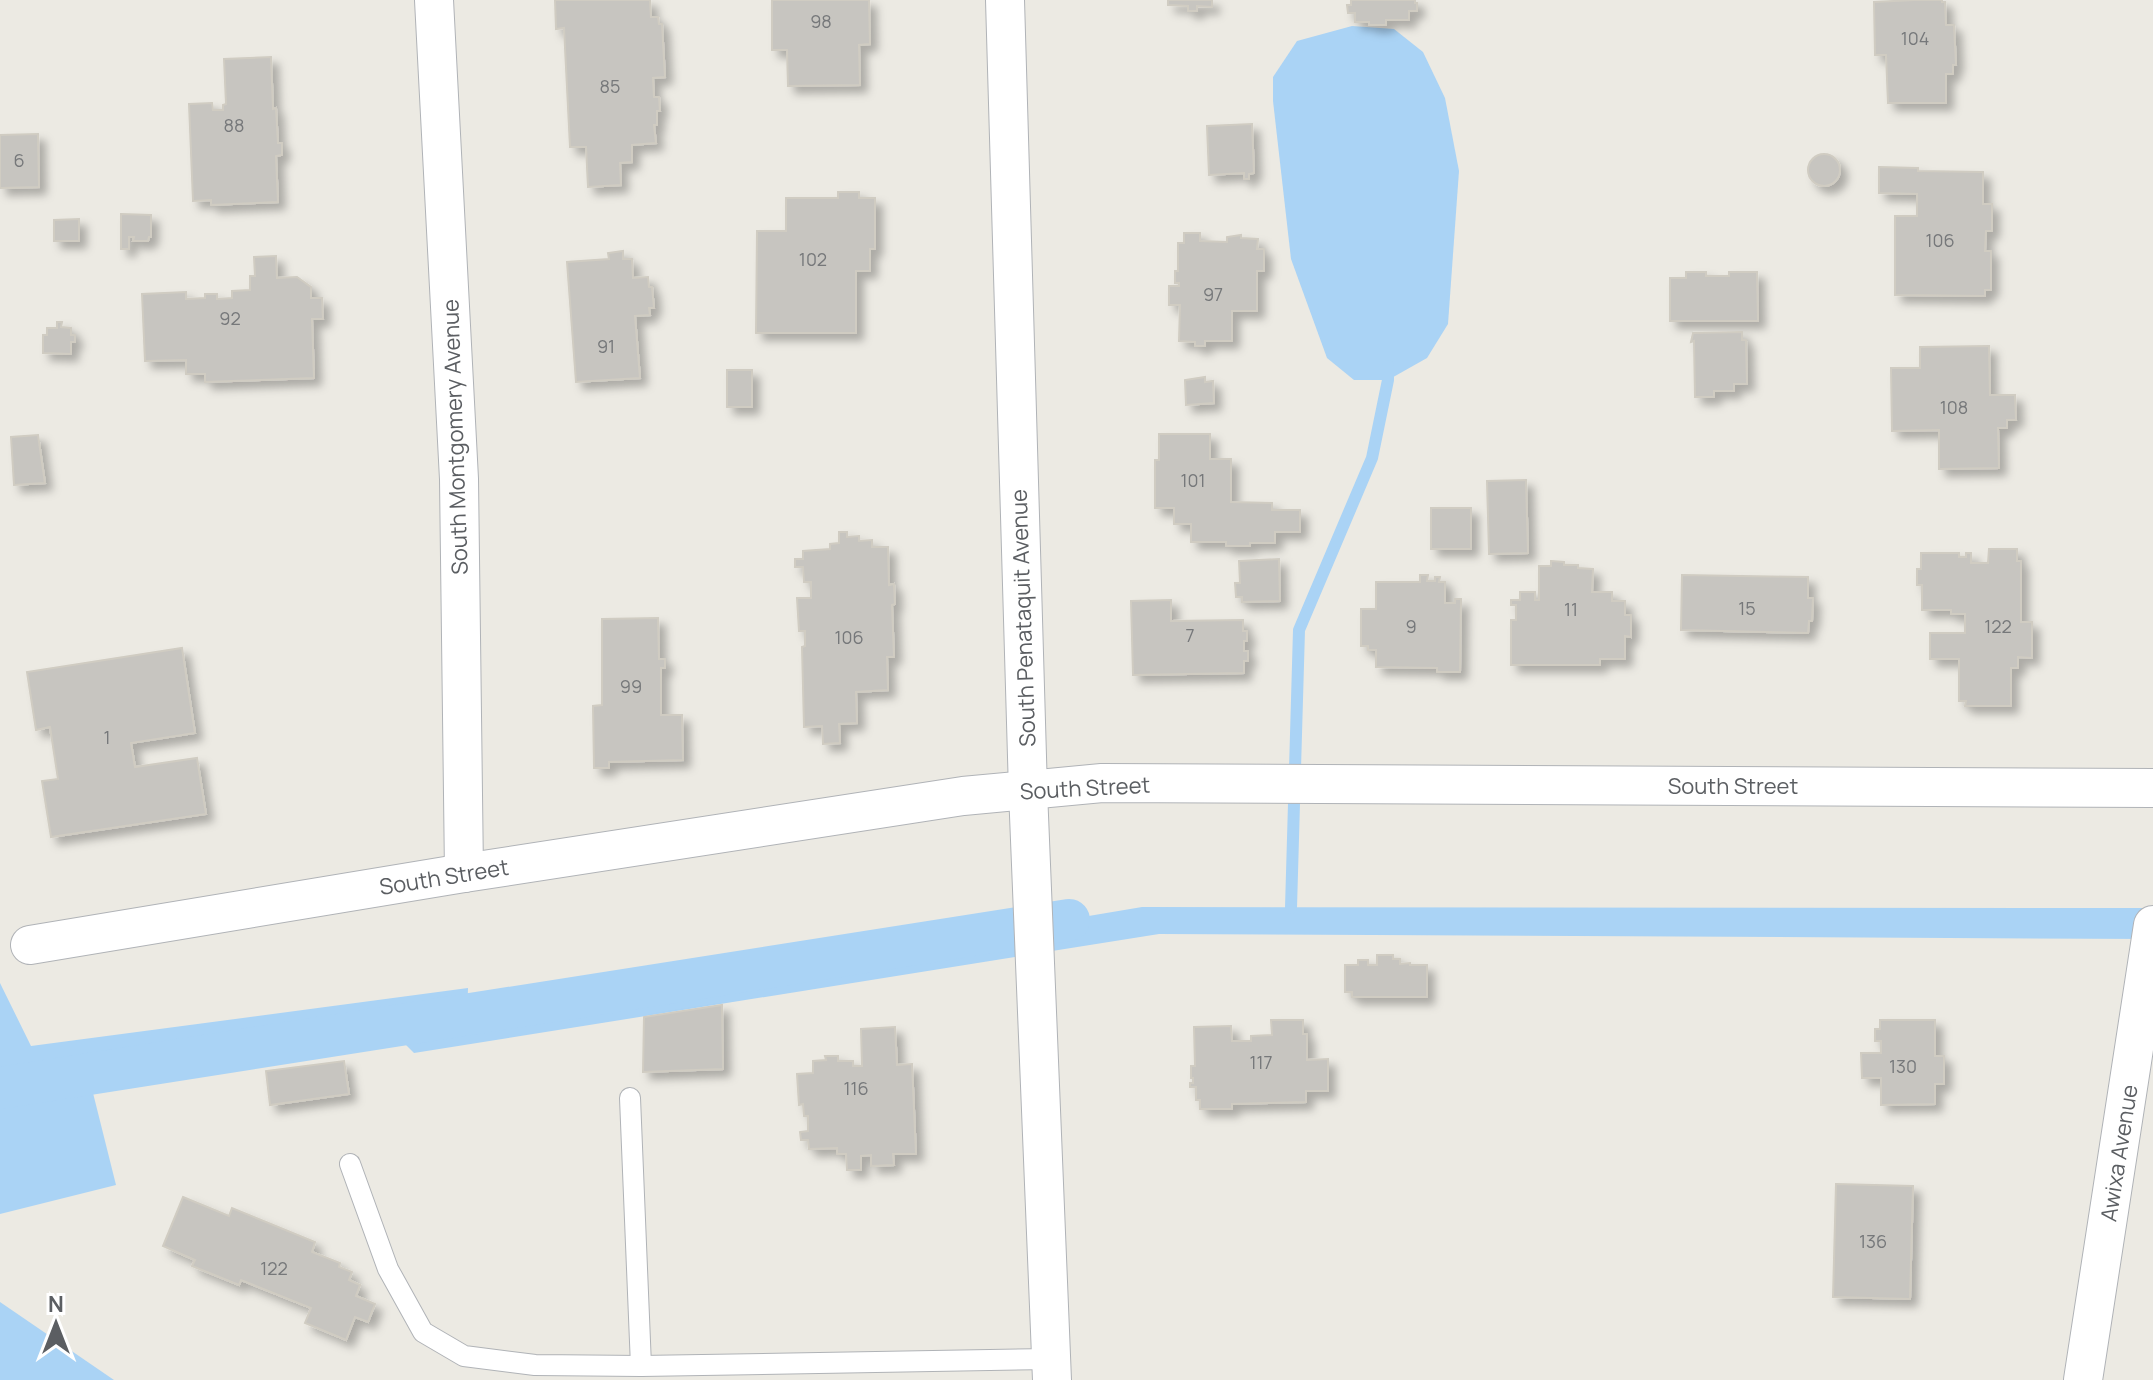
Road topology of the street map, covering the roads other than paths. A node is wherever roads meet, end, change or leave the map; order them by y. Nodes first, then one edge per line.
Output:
1 (434, 0) edge
2 (1005, 0) edge
3 (2153, 788) edge
4 (1028, 791) junction
5 (464, 873) junction
6 (2153, 925) edge
7 (30, 945) dead end
8 (630, 1098) dead end
9 (350, 1164) dead end
10 (641, 1366) junction
11 (1051, 1370) edge
12 (2083, 1380) edge

1 - 5 street, South Montgomery Avenue
2 - 4 street, South Penataquit Avenue
3 - 4 street, South Street
4 - 5 street, South Street
4 - 11 street, South Penataquit Avenue
5 - 7 street, South Street
6 - 12 street, Awixa Avenue
8 - 10 lane
9 - 10 lane
10 - 11 lane

